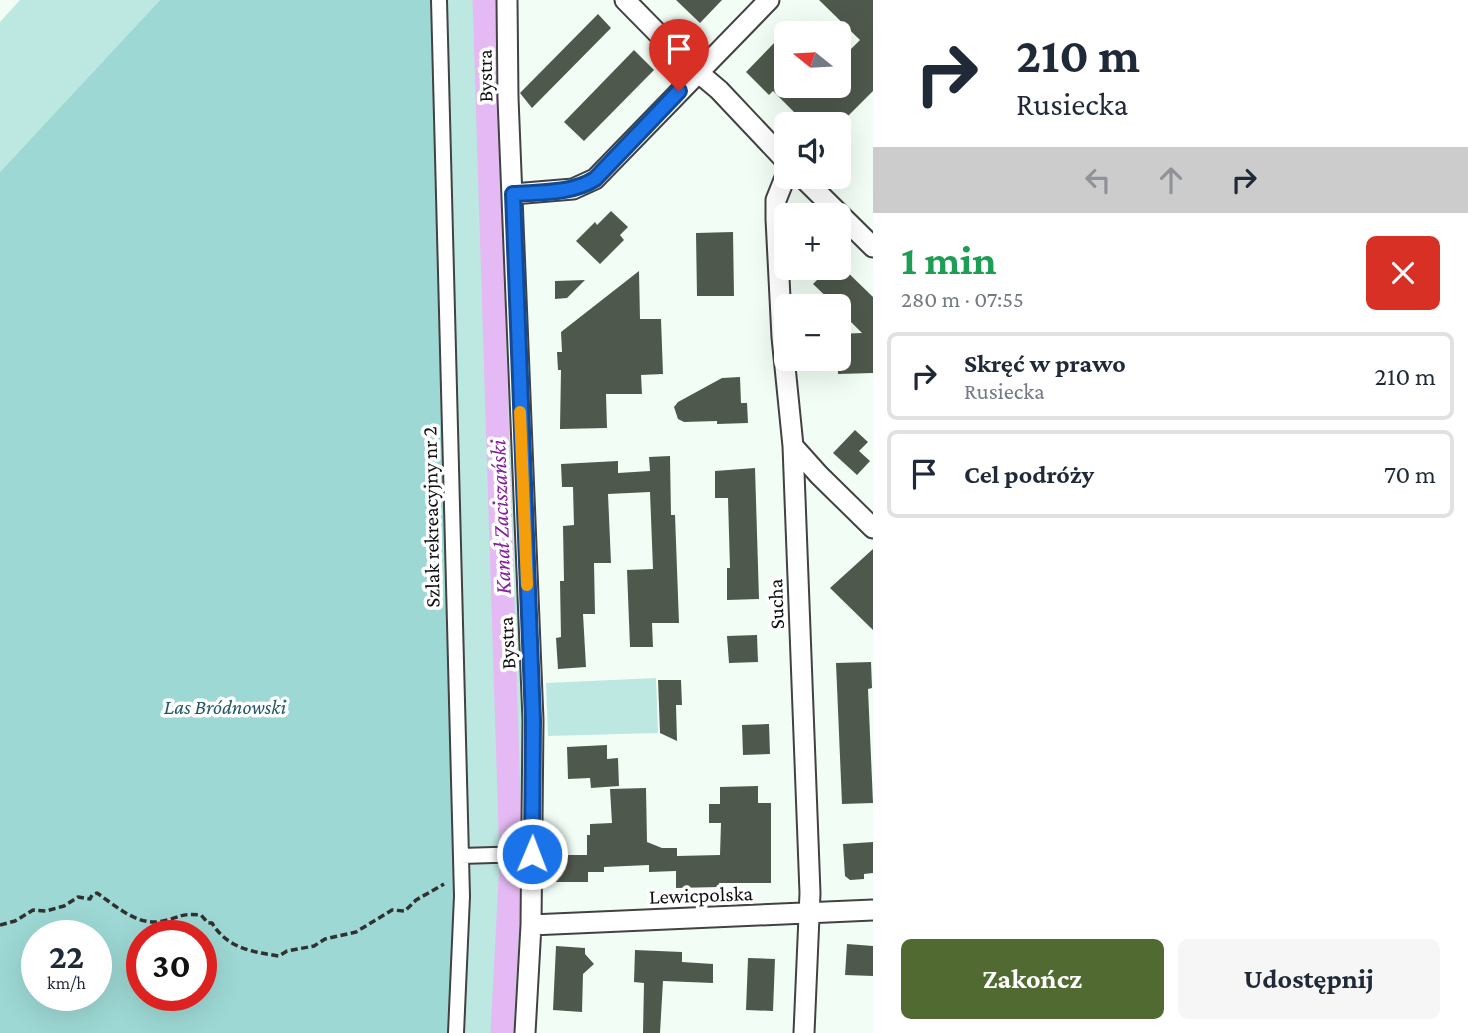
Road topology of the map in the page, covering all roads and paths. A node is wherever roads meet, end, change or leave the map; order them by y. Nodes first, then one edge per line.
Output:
1 (439, 0) edge
2 (506, 0) edge
3 (625, 0) edge
4 (769, 0) edge
5 (698, 72) junction
6 (774, 148) edge
7 (780, 189) edge
8 (814, 189) edge
9 (513, 194) junction
10 (873, 247) edge
11 (793, 446) junction
12 (873, 528) edge
13 (526, 854) junction
14 (461, 856) junction
15 (461, 875) junction
16 (873, 910) edge
17 (810, 914) junction
18 (0, 925) edge
19 (531, 925) junction
20 (456, 1033) edge
21 (525, 1033) edge
22 (804, 1033) edge

1 - 14 street, Szlak rekreacyjny nr 2
2 - 9 street, Bystra
3 - 5 street
4 - 5 street
5 - 6 street
5 - 9 street
7 - 11 street, Sucha
8 - 10 street
9 - 13 street, Bystra
11 - 12 street
11 - 17 street, Sucha
13 - 14 street
13 - 19 street, Bystra
14 - 15 street, Szlak rekreacyjny nr 2
15 - 18 path
15 - 20 street, Szlak rekreacyjny nr 2
16 - 17 street, Lewicpolska
17 - 19 street, Lewicpolska
17 - 22 street, Sucha
19 - 21 street, Bystra

